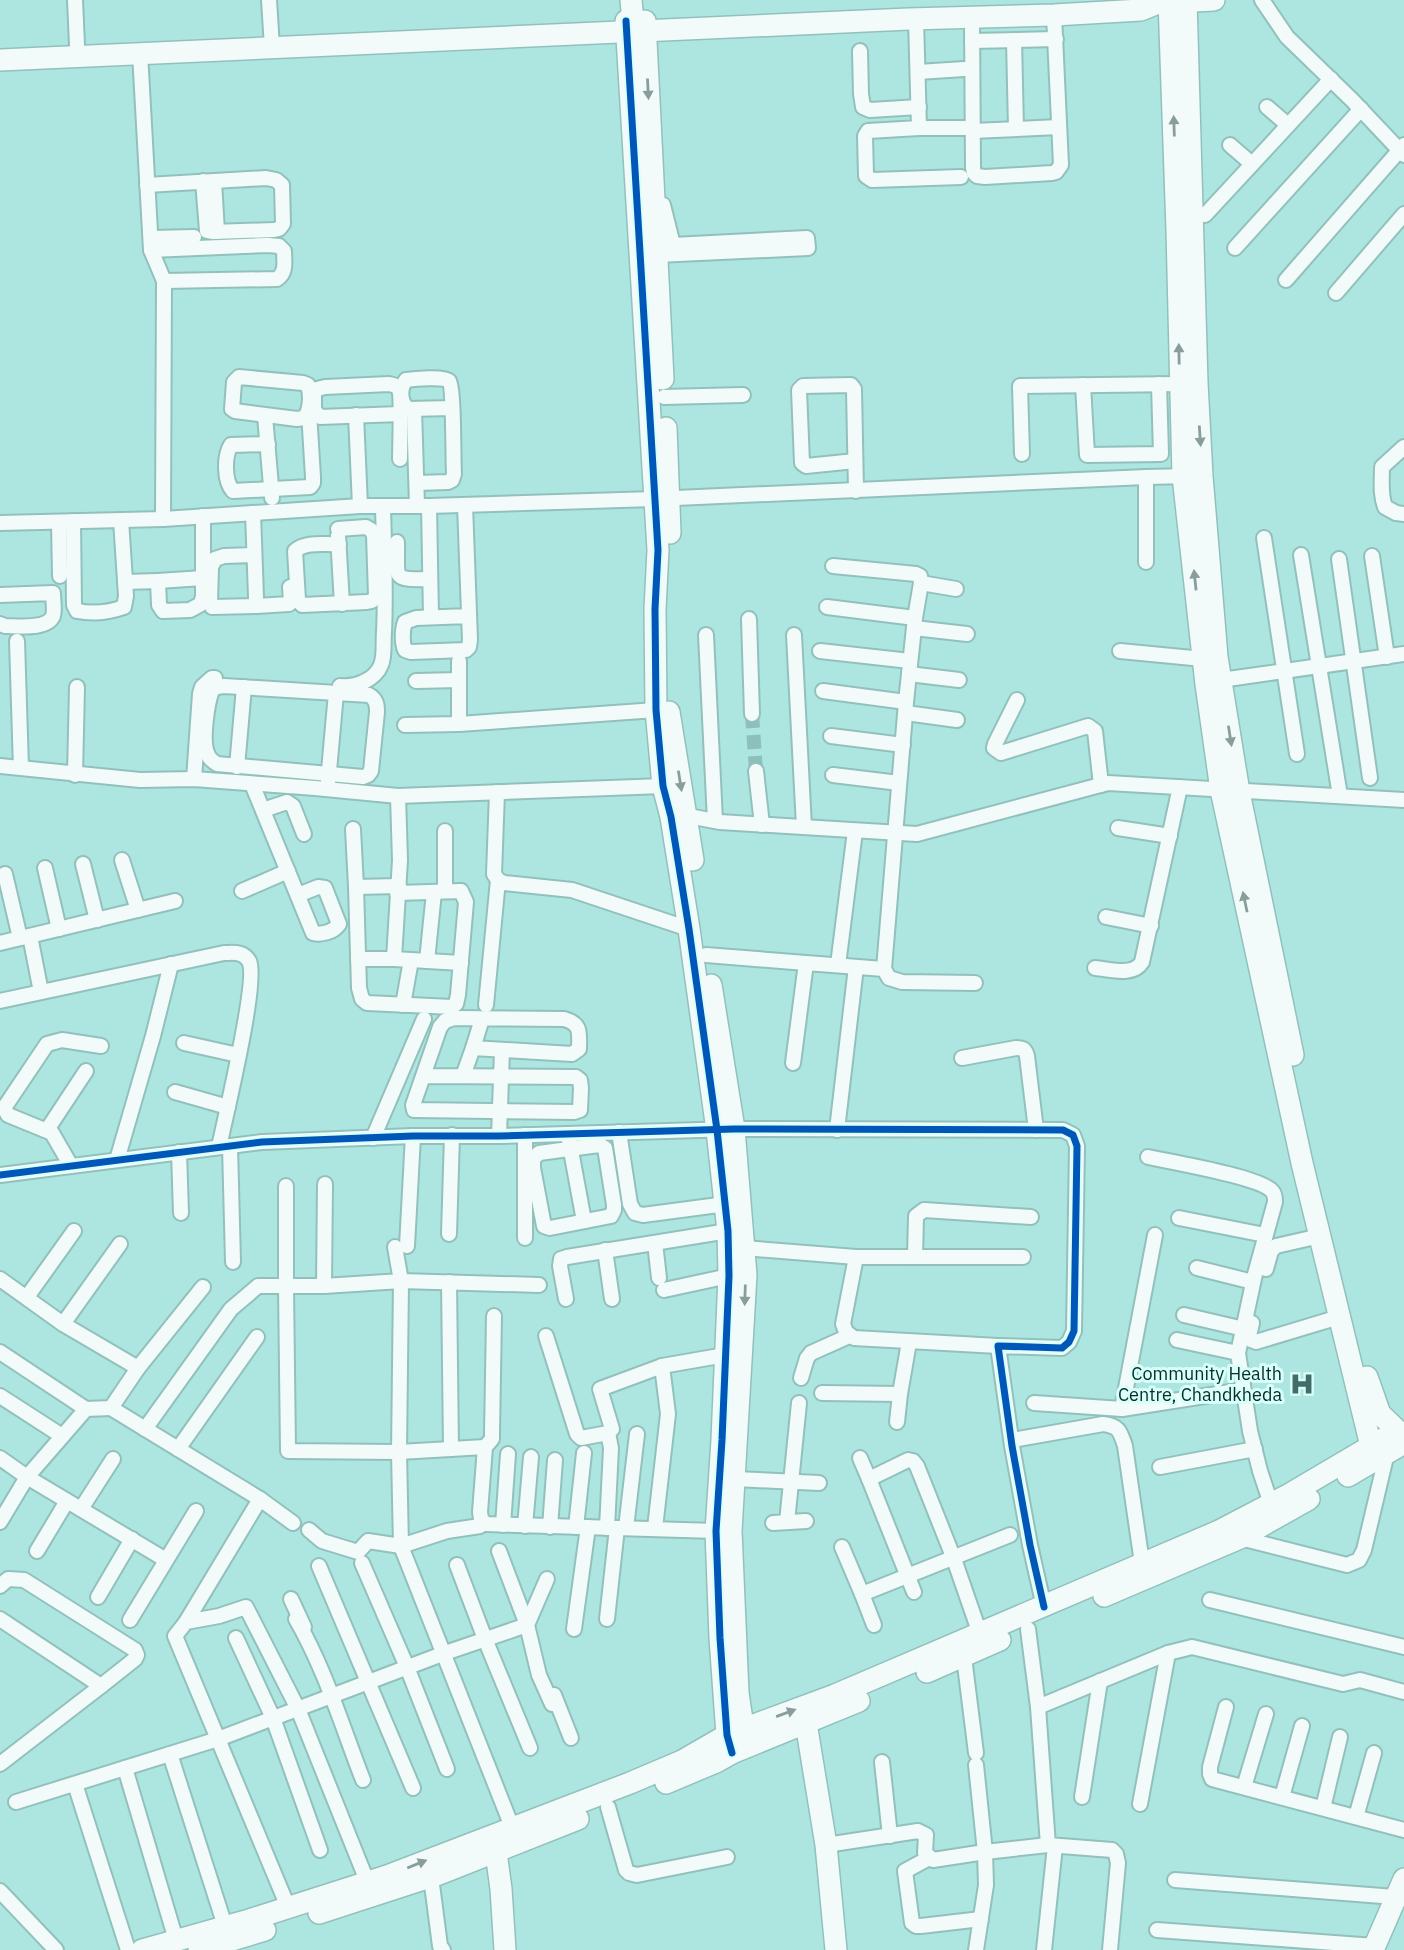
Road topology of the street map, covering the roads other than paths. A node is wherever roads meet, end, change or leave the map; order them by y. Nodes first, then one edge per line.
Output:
1 (75, 0) edge
2 (269, 0) edge
3 (1214, 0) edge
4 (1262, 0) edge
5 (1165, 1) edge
6 (1055, 15) junction
7 (972, 18) junction
8 (916, 19) junction
9 (634, 21) edge
10 (1056, 39) junction
11 (1014, 40) junction
12 (972, 41) junction
13 (271, 42) junction
14 (76, 45) junction
15 (0, 48) edge
16 (860, 51) dead end
17 (140, 53) junction
18 (0, 60) edge
19 (964, 69) dead end
20 (918, 72) junction
21 (1331, 79) junction
22 (919, 107) junction
23 (1267, 107) dead end
24 (1361, 109) junction
25 (1288, 125) junction
26 (1059, 127) junction
27 (919, 128) junction
28 (969, 129) junction
29 (1016, 129) junction
30 (1230, 145) dead end
31 (1403, 150) edge
32 (1252, 164) junction
33 (961, 177) dead end
34 (209, 181) junction
35 (148, 184) junction
36 (1404, 214) edge
37 (1205, 215) dead end
38 (194, 237) dead end
39 (151, 244) junction
40 (1235, 248) dead end
41 (668, 252) junction
42 (1286, 280) dead end
43 (164, 281) junction
44 (1336, 293) dead end
45 (1170, 384) junction
46 (1083, 385) junction
47 (743, 395) dead end
48 (664, 397) junction
49 (452, 408) junction
50 (407, 411) junction
51 (309, 412) junction
52 (356, 415) junction
53 (265, 416) junction
54 (268, 444) junction
55 (1404, 447) edge
56 (1022, 454) dead end
57 (400, 459) dead end
58 (855, 461) junction
59 (1193, 476) junction
60 (1146, 477) junction
61 (417, 483) junction
62 (272, 490) junction
63 (856, 491) junction
64 (662, 499) junction
65 (465, 505) junction
66 (360, 506) junction
67 (383, 506) junction
68 (423, 506) junction
69 (337, 508) junction
70 (274, 511) junction
71 (253, 513) junction
72 (1404, 514) edge
73 (203, 516) junction
74 (163, 519) junction
75 (121, 520) junction
76 (66, 522) junction
77 (0, 523) edge
78 (338, 528) junction
79 (1265, 538) dead end
80 (288, 542) dead end
81 (397, 542) dead end
82 (339, 544) junction
83 (254, 555) junction
84 (1301, 555) dead end
85 (1372, 556) dead end
86 (1339, 559) dead end
87 (1146, 562) dead end
88 (832, 566) dead end
89 (60, 576) dead end
90 (203, 578) junction
91 (430, 579) junction
92 (158, 581) junction
93 (125, 582) junction
94 (921, 583) junction
95 (956, 589) dead end
96 (0, 595) edge
97 (342, 604) junction
98 (256, 606) junction
99 (827, 607) dead end
100 (469, 616) junction
101 (431, 617) junction
102 (749, 619) dead end
103 (914, 623) junction
104 (0, 624) edge
105 (967, 634) dead end
106 (706, 635) dead end
107 (794, 635) dead end
108 (17, 641) dead end
109 (820, 651) dead end
110 (1120, 651) dead end
111 (1404, 654) edge
112 (1387, 657) junction
113 (1203, 659) junction
114 (459, 661) dead end
115 (1354, 662) junction
116 (910, 667) junction
117 (1318, 667) junction
118 (1284, 672) junction
119 (459, 680) junction
120 (959, 680) dead end
121 (415, 681) dead end
122 (1221, 681) junction
123 (77, 687) dead end
124 (244, 687) junction
125 (823, 691) dead end
126 (336, 693) junction
127 (1017, 700) dead end
128 (906, 708) junction
129 (656, 710) junction
130 (752, 715) tunnel mouth
131 (957, 720) dead end
132 (459, 724) junction
133 (405, 725) dead end
134 (831, 736) dead end
135 (902, 745) junction
136 (1297, 754) dead end
137 (0, 766) edge
138 (237, 767) junction
139 (21, 768) junction
140 (756, 771) tunnel mouth
141 (75, 775) junction
142 (832, 775) dead end
143 (1370, 778) dead end
144 (194, 779) junction
145 (328, 782) junction
146 (899, 783) junction
147 (252, 784) junction
148 (1101, 785) junction
149 (663, 786) junction
150 (1180, 787) junction
151 (1230, 791) junction
152 (497, 792) junction
153 (398, 796) junction
154 (1340, 796) junction
155 (1404, 800) edge
156 (263, 810) junction
157 (678, 814) junction
158 (715, 821) junction
159 (762, 825) junction
160 (804, 827) junction
161 (1118, 828) dead end
162 (353, 830) dead end
163 (444, 831) dead end
164 (855, 831) junction
165 (896, 833) junction
166 (304, 834) dead end
167 (1170, 836) junction
168 (122, 860) dead end
169 (83, 864) dead end
170 (45, 868) dead end
171 (288, 871) junction
172 (5, 874) dead end
173 (498, 880) junction
174 (356, 887) junction
175 (398, 890) junction
176 (242, 891) dead end
177 (439, 891) junction
178 (298, 895) dead end
179 (175, 901) dead end
180 (138, 910) junction
181 (1106, 917) dead end
182 (97, 920) junction
183 (1151, 926) junction
184 (59, 929) junction
185 (689, 929) junction
186 (25, 937) junction
187 (0, 943) edge
188 (706, 955) junction
189 (358, 959) junction
190 (394, 959) junction
191 (411, 960) junction
192 (426, 961) junction
193 (806, 962) junction
194 (461, 963) junction
195 (171, 964) junction
196 (838, 965) junction
197 (856, 967) junction
198 (1095, 968) dead end
199 (884, 969) junction
200 (975, 983) dead end
201 (41, 992) junction
202 (0, 1001) edge
203 (403, 1005) junction
204 (484, 1012) junction
205 (424, 1019) dead end
206 (184, 1043) dead end
207 (101, 1046) dead end
208 (473, 1048) junction
209 (502, 1050) junction
210 (238, 1055) junction
211 (962, 1058) dead end
212 (793, 1063) dead end
213 (86, 1071) dead end
214 (423, 1076) junction
215 (463, 1076) junction
216 (501, 1077) junction
217 (175, 1092) dead end
218 (228, 1107) junction
219 (500, 1111) junction
220 (47, 1130) junction
221 (725, 1130) junction
222 (837, 1130) junction
223 (1036, 1130) junction
224 (619, 1132) junction
225 (452, 1135) junction
226 (525, 1135) junction
227 (413, 1136) junction
228 (499, 1136) junction
229 (373, 1138) junction
230 (569, 1141) junction
231 (225, 1147) junction
232 (179, 1152) junction
233 (1148, 1157) dead end
234 (117, 1160) junction
235 (71, 1166) junction
236 (0, 1175) edge
237 (325, 1184) dead end
238 (286, 1186) dead end
239 (726, 1204) junction
240 (181, 1213) dead end
241 (1031, 1217) dead end
242 (1179, 1218) dead end
243 (584, 1221) junction
244 (74, 1231) dead end
245 (728, 1231) junction
246 (449, 1234) dead end
247 (1155, 1235) dead end
248 (1265, 1236) junction
249 (1320, 1236) junction
250 (525, 1238) dead end
251 (655, 1243) junction
252 (120, 1244) dead end
253 (744, 1248) junction
254 (605, 1250) junction
255 (856, 1256) junction
256 (915, 1256) junction
257 (1023, 1257) dead end
258 (233, 1262) dead end
259 (1197, 1268) dead end
260 (729, 1276) junction
261 (0, 1279) edge
262 (401, 1281) junction
263 (450, 1282) junction
264 (1253, 1282) junction
265 (539, 1285) dead end
266 (286, 1286) junction
267 (324, 1286) junction
268 (203, 1287) dead end
269 (27, 1297) junction
270 (566, 1299) dead end
271 (612, 1299) dead end
272 (1184, 1315) dead end
273 (494, 1316) dead end
274 (1339, 1317) junction
275 (63, 1324) junction
276 (1244, 1329) junction
277 (546, 1336) dead end
278 (849, 1336) junction
279 (257, 1337) dead end
280 (1177, 1340) dead end
281 (909, 1342) junction
282 (998, 1346) junction
283 (0, 1352) edge
284 (1238, 1353) junction
285 (725, 1355) junction
286 (662, 1366) junction
287 (138, 1368) junction
288 (801, 1378) dead end
289 (1243, 1390) junction
290 (822, 1393) dead end
291 (900, 1394) junction
292 (0, 1396) edge
293 (799, 1403) dead end
294 (1034, 1403) dead end
295 (111, 1408) junction
296 (86, 1409) junction
297 (1122, 1409) junction
298 (897, 1422) dead end
299 (145, 1429) junction
300 (608, 1433) junction
301 (637, 1434) dead end
302 (62, 1436) junction
303 (1062, 1438) dead end
304 (1393, 1440) edge
305 (1012, 1443) junction
306 (485, 1447) junction
307 (178, 1449) junction
308 (451, 1449) junction
309 (1255, 1449) junction
310 (399, 1452) junction
311 (584, 1453) dead end
312 (508, 1454) dead end
313 (531, 1457) dead end
314 (0, 1458) edge
315 (113, 1458) dead end
316 (860, 1458) dead end
317 (555, 1460) dead end
318 (1160, 1468) dead end
319 (27, 1477) junction
320 (735, 1479) junction
321 (869, 1479) junction
322 (791, 1481) junction
323 (819, 1483) dead end
324 (260, 1499) junction
325 (67, 1501) junction
326 (1271, 1504) junction
327 (80, 1509) junction
328 (196, 1511) dead end
329 (806, 1521) dead end
330 (0, 1522) edge
331 (293, 1524) dead end
332 (503, 1525) junction
333 (480, 1526) dead end
334 (525, 1527) junction
335 (550, 1527) junction
336 (582, 1527) junction
337 (617, 1528) junction
338 (654, 1528) junction
339 (310, 1530) dead end
340 (716, 1531) junction
341 (1010, 1535) dead end
342 (1240, 1538) junction
343 (132, 1539) junction
344 (401, 1546) junction
345 (842, 1547) dead end
346 (37, 1552) dead end
347 (499, 1552) dead end
348 (954, 1559) junction
349 (166, 1560) junction
350 (362, 1563) dead end
351 (1142, 1563) junction
352 (457, 1565) dead end
353 (319, 1566) dead end
354 (908, 1576) junction
355 (547, 1579) dead end
356 (0, 1586) edge
357 (914, 1592) dead end
358 (862, 1594) junction
359 (98, 1597) dead end
360 (291, 1599) dead end
361 (1210, 1600) dead end
362 (1044, 1607) junction
363 (0, 1619) edge
364 (296, 1619) dead end
365 (607, 1619) dead end
366 (130, 1620) dead end
367 (186, 1622) junction
368 (527, 1625) junction
369 (874, 1625) dead end
370 (574, 1629) dead end
371 (1028, 1629) junction
372 (980, 1633) junction
373 (236, 1638) dead end
374 (485, 1639) junction
375 (1404, 1647) edge
376 (444, 1653) junction
377 (1168, 1653) junction
378 (964, 1657) junction
379 (407, 1667) junction
380 (1100, 1681) junction
381 (367, 1683) junction
382 (101, 1686) junction
383 (1404, 1692) edge
384 (333, 1696) junction
385 (552, 1704) dead end
386 (1038, 1707) junction
387 (1226, 1707) dead end
388 (298, 1709) junction
389 (1266, 1714) dead end
390 (273, 1718) junction
391 (806, 1723) junction
392 (1302, 1726) dead end
393 (1340, 1737) dead end
394 (571, 1738) dead end
395 (218, 1739) junction
396 (737, 1741) junction
397 (530, 1748) dead end
398 (1374, 1753) dead end
399 (170, 1754) junction
400 (882, 1762) dead end
401 (0, 1764) edge
402 (125, 1768) junction
403 (447, 1769) dead end
404 (363, 1780) dead end
405 (75, 1784) junction
406 (1244, 1787) junction
407 (413, 1788) dead end
408 (1082, 1797) dead end
409 (1283, 1797) junction
410 (16, 1802) dead end
411 (1140, 1804) dead end
412 (608, 1807) junction
413 (1324, 1808) junction
414 (1356, 1817) junction
415 (1404, 1830) edge
416 (890, 1836) junction
417 (500, 1838) junction
418 (826, 1845) junction
419 (1051, 1846) junction
420 (320, 1850) dead end
421 (985, 1852) junction
422 (727, 1857) dead end
423 (929, 1858) junction
424 (430, 1877) junction
425 (1175, 1880) dead end
426 (367, 1881) junction
427 (1399, 1888) edge
428 (0, 1891) edge
429 (288, 1907) junction
430 (981, 1919) junction
431 (225, 1926) junction
432 (1157, 1930) dead end
433 (176, 1940) junction
434 (1374, 1948) edge
435 (204, 1949) edge
436 (55, 1950) edge
437 (128, 1950) edge
438 (142, 1950) edge
439 (443, 1950) edge
440 (505, 1950) edge
441 (836, 1950) edge
442 (976, 1950) edge
443 (1044, 1950) edge
444 (1110, 1950) edge

1 - 14 street
2 - 13 street
3 - 5 street
4 - 21 street
5 - 6 street
5 - 9 street
45 -> 5 street
5 -> 59 street
6 - 7 street
6 - 10 street
7 - 8 street
7 - 12 street
8 - 9 street
8 - 20 street
9 - 13 street
9 -> 41 street
9 - 64 street
10 - 11 street
10 - 26 street
11 - 12 street
11 - 29 street
12 - 28 street
13 - 14 street
13 - 17 street
14 - 15 street
16 - 22 street
17 - 18 street
17 - 35 street
19 - 20 street
20 - 22 street
21 - 24 street
21 - 25 street
22 - 27 street
23 - 25 street
24 - 31 street
24 - 40 street
25 - 32 street
26 - 28 street
26 - 29 street
27 - 28 street
27 - 33 street
28 - 29 street
30 - 32 street
31 - 42 street
32 - 37 street
34 - 34 street
34 - 35 street
35 - 39 street
36 - 44 street
38 - 39 street
39 - 43 street
39 - 43 street
41 - 41 street
41 - 48 street
43 - 74 street
45 - 46 street
45 - 46 street
45 - 59 street
46 - 56 street
47 - 48 street
48 - 64 street
49 - 50 street
49 - 50 street
49 - 61 street
50 - 52 street
50 - 52 street
50 - 57 street
50 - 61 street
51 - 53 street
51 - 53 street
51 - 62 street
52 - 66 street
53 - 54 street
54 - 62 street
54 - 62 street
55 - 72 street
58 - 58 street
58 - 63 street
59 - 60 street
113 -> 59 street
59 - 122 street
60 - 63 street
60 - 87 street
61 - 68 street
62 - 70 street
63 - 64 street
64 - 65 street
64 - 129 street
64 -> 157 street
65 - 68 street
65 - 100 street
66 - 67 street
66 - 69 street
67 - 68 street
67 - 144 street
68 - 91 street
69 - 70 street
69 - 78 street
70 - 71 street
71 - 73 street
71 - 83 street
73 - 74 street
73 - 90 street
74 - 75 street
75 - 76 street
75 - 93 street
76 - 77 street
76 - 89 street
76 - 93 street
78 - 82 street
78 - 97 street
79 - 118 street
80 - 98 street
81 - 91 street
82 - 97 street
82 - 97 street
83 - 98 street
83 - 98 street
84 - 117 street
85 - 112 street
86 - 115 street
88 - 94 street
90 - 92 street
90 - 92 street
91 - 101 street
92 - 93 street
94 - 95 street
94 - 103 street
96 - 104 street
99 - 103 street
100 - 101 street
100 - 101 street
102 - 130 street
103 - 105 street
103 - 116 street
106 - 158 street
107 - 160 street
108 - 139 street
109 - 116 street
110 - 113 street
111 - 112 street
112 - 115 street
113 - 151 street
114 - 119 street
115 - 117 street
115 - 143 street
116 - 120 street
116 - 128 street
117 - 118 street
117 - 154 street
118 - 122 street
118 - 136 street
119 - 121 street
119 - 132 street
122 -> 151 street
123 - 141 street
124 - 126 street
124 - 138 street
124 - 138 street
125 - 128 street
126 - 145 street
126 - 145 street
127 - 148 street
128 - 131 street
128 - 135 street
129 - 132 street
129 - 149 street
132 - 133 street
134 - 135 street
135 - 146 street
137 - 139 street
138 - 145 street
139 - 141 street
140 - 159 street
141 - 144 street
142 - 146 street
144 - 147 street
145 - 147 street
145 - 153 street
146 - 165 street
147 - 156 street
148 - 150 street
148 - 165 street
149 - 152 street
149 - 157 street
150 - 151 street
150 - 167 street
151 - 154 street
249 -> 151 street
151 - 304 street
152 - 153 street
152 - 173 street
153 - 175 street
154 - 155 street
156 - 166 street
156 - 171 street
157 - 158 street
157 - 185 street
157 - 188 street
158 - 159 street
159 - 160 street
160 - 164 street
161 - 167 street
162 - 174 street
163 - 177 street
164 - 165 street
164 - 196 street
165 - 199 street
167 - 183 street
168 - 180 street
169 - 182 street
170 - 184 street
171 - 176 street
171 - 178 street
172 - 186 street
173 - 185 street
173 - 204 street
174 - 175 street
174 - 189 street
175 - 177 street
175 - 190 street
177 - 192 street
177 - 194 street
179 - 180 street
180 - 182 street
181 - 183 street
182 - 184 street
183 - 198 street
184 - 186 street
185 - 221 street
186 - 187 street
186 - 201 street
188 - 193 street
188 - 221 street
189 - 190 street
189 - 203 street
190 - 191 street
191 - 192 street
191 - 203 street
192 - 194 street
193 - 196 street
193 - 212 street
194 - 203 street
195 - 201 street
195 - 210 street
195 - 234 street
196 - 197 street
197 - 199 street
197 - 222 street
199 - 200 street
201 - 202 street
204 - 208 street
204 - 209 street
204 - 214 street
205 - 229 street
206 - 210 street
207 - 220 street
208 - 209 street
208 - 215 street
209 - 216 street
210 - 218 street
211 - 223 street
213 - 220 street
214 - 215 street
214 - 219 street
215 - 216 street
216 - 219 street
216 - 219 street
217 - 218 street
218 - 231 street
219 - 228 street
220 - 235 street
221 - 222 street
221 - 224 street
221 - 239 street
221 - 253 street
222 - 223 street
223 - 282 street
224 - 230 street
224 - 239 street
225 - 227 street
225 - 228 street
225 - 246 street
226 - 228 street
226 - 230 street
226 - 250 street
227 - 229 street
227 - 262 street
229 - 231 street
230 - 243 street
230 - 243 street
230 - 243 street
231 - 232 street
231 - 258 street
232 - 234 street
232 - 240 street
233 - 248 street
234 - 235 street
235 - 236 street
237 - 267 street
238 - 266 street
239 - 245 street
241 - 256 street
242 - 248 street
244 - 269 street
245 - 251 street
245 - 260 street
247 - 297 street
248 - 264 street
249 - 274 street
249 - 274 street
251 - 254 street
251 - 260 street
252 - 275 street
253 - 255 street
253 -> 320 street
254 - 270 street
254 - 271 street
255 - 256 street
255 - 278 street
256 - 257 street
259 - 264 street
260 - 285 street
261 - 269 street
262 - 263 street
262 - 267 street
262 - 310 street
263 - 265 street
263 - 308 street
264 - 276 street
266 - 267 street
266 - 299 street
266 - 310 street
268 - 287 street
269 - 275 street
272 - 276 street
273 - 306 street
274 - 304 street
275 - 287 street
276 - 284 street
277 - 300 street
278 - 281 street
278 - 288 street
279 - 307 street
280 - 284 street
281 - 282 street
281 - 291 street
282 - 305 street
283 - 296 street
284 - 289 street
285 - 286 street
285 - 340 street
286 - 300 street
286 - 338 street
287 - 295 street
289 - 297 street
289 - 309 street
290 - 291 street
291 - 298 street
292 - 302 street
293 - 322 street
294 - 297 street
295 - 296 street
295 - 299 street
296 - 302 street
299 - 307 street
300 - 337 street
301 - 337 street
302 - 319 street
303 - 305 street
304 - 326 street
304 - 342 street
304 - 342 street
305 - 351 street
305 - 362 street
306 - 308 street
306 - 332 street
307 - 324 street
308 - 310 street
309 - 318 street
309 - 326 street
310 - 344 street
311 - 336 street
312 - 332 street
313 - 334 street
314 - 319 street
315 - 327 street
316 - 321 street
317 - 335 street
319 - 325 street
319 - 330 street
320 - 322 street
320 - 396 street
321 - 348 street
321 - 354 street
322 - 323 street
322 - 329 street
324 - 331 street
324 - 367 street
325 - 327 street
325 - 346 street
326 - 351 street
327 - 343 street
328 - 349 street
332 - 334 street
333 - 344 street
334 - 335 street
335 - 336 street
336 - 337 street
336 - 370 street
337 - 338 street
337 - 365 street
338 - 340 street
339 - 344 street
340 - 396 street
341 - 348 street
342 - 371 street
343 - 349 street
343 - 359 street
344 - 376 street
345 - 358 street
347 - 368 street
348 - 354 street
348 - 372 street
349 - 366 street
350 - 379 street
351 - 362 street
352 - 374 street
353 - 381 street
354 - 357 street
354 - 358 street
355 - 368 street
356 - 382 street
358 - 369 street
360 - 384 street
361 - 375 street
362 - 372 street
363 - 382 street
364 - 384 street
367 - 388 street
367 - 395 street
368 - 374 street
368 - 385 street
368 - 394 street
371 - 378 street
371 - 386 street
396 -> 372 street
373 - 390 street
374 - 376 street
374 - 397 street
376 - 379 street
376 - 417 street
377 - 380 street
377 - 383 street
377 - 411 street
378 - 391 street
378 - 421 street
379 - 381 street
379 - 403 street
380 - 386 street
380 - 408 street
381 - 384 street
381 - 407 street
382 - 401 street
384 - 388 street
384 - 404 street
386 - 419 street
387 - 406 street
388 - 390 street
388 - 426 street
389 - 406 street
390 - 395 street
390 - 420 street
391 - 396 street
391 - 418 street
392 - 409 street
393 - 413 street
395 - 399 street
395 - 429 street
396 - 412 street
396 - 417 street
398 - 414 street
399 - 402 street
399 - 431 street
400 - 416 street
402 - 405 street
402 - 433 street
405 - 410 street
405 - 437 street
406 - 409 street
409 - 413 street
412 - 417 street
412 - 422 street
413 - 414 street
414 - 415 street
416 - 418 street
416 - 423 street
417 - 424 street
426 -> 417 street
417 - 440 street
418 - 441 street
419 - 421 street
419 - 443 street
419 - 444 street
421 - 423 street
421 - 430 street
423 - 430 street
424 - 435 street
424 - 439 street
425 - 427 street
426 - 429 street
427 - 434 street
428 - 436 street
429 - 431 street
430 - 442 street
431 - 433 street
432 - 434 street
433 - 438 street

